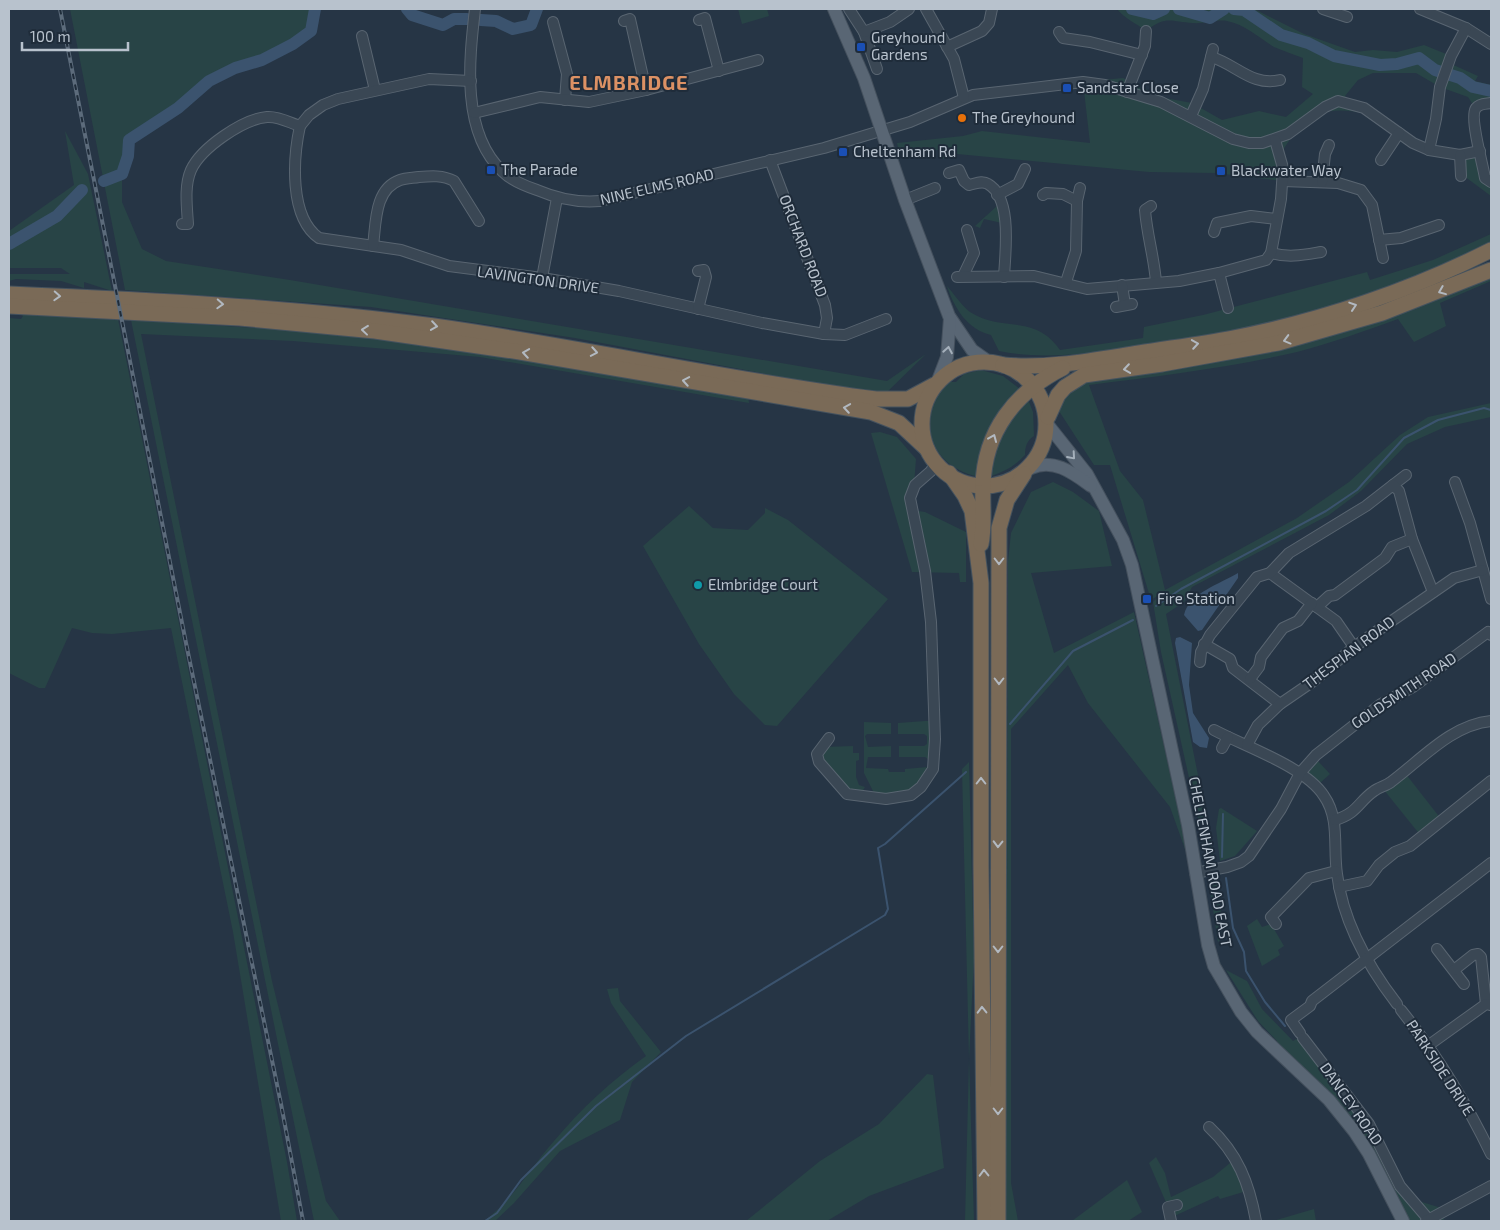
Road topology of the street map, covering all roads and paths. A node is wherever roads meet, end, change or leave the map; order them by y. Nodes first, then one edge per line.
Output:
1 (475, 9) edge
2 (834, 9) edge
3 (849, 9) edge
4 (909, 9) edge
5 (926, 9) edge
6 (1323, 9) edge
7 (1424, 9) edge
8 (989, 10) edge
9 (1342, 13) edge
10 (705, 18) dead end
11 (630, 19) dead end
12 (1466, 28) junction
13 (544, 32) dead end
14 (864, 32) junction
15 (362, 36) dead end
16 (1148, 36) dead end
17 (1061, 38) dead end
18 (1491, 44) edge
19 (947, 47) junction
20 (1142, 55) junction
21 (758, 60) dead end
22 (878, 65) dead end
23 (719, 72) junction
24 (471, 81) junction
25 (1275, 84) dead end
26 (375, 90) junction
27 (646, 90) junction
28 (1127, 92) junction
29 (964, 98) junction
30 (566, 100) junction
31 (1491, 103) edge
32 (474, 113) junction
33 (1190, 116) junction
34 (300, 126) junction
35 (882, 130) junction
36 (1399, 133) junction
37 (1275, 140) junction
38 (1324, 150) dead end
39 (1429, 150) junction
40 (1480, 151) junction
41 (1460, 155) junction
42 (770, 160) junction
43 (1380, 160) dead end
44 (1025, 168) dead end
45 (950, 173) dead end
46 (1460, 177) dead end
47 (1283, 180) junction
48 (1322, 182) junction
49 (1491, 182) edge
50 (929, 187) dead end
51 (1080, 188) dead end
52 (997, 195) junction
53 (1043, 195) dead end
54 (557, 198) junction
55 (905, 200) junction
56 (1077, 201) junction
57 (1145, 206) dead end
58 (1277, 219) junction
59 (479, 221) dead end
60 (188, 224) dead end
61 (1214, 224) dead end
62 (1434, 224) dead end
63 (967, 230) dead end
64 (1379, 240) junction
65 (373, 246) junction
66 (1491, 250) edge
67 (1314, 251) dead end
68 (1271, 253) junction
69 (1383, 258) dead end
70 (704, 269) dead end
71 (1491, 270) edge
72 (1219, 273) junction
73 (1004, 277) junction
74 (542, 278) junction
75 (1066, 282) junction
76 (1156, 282) junction
77 (1122, 285) junction
78 (9, 294) edge
79 (1124, 305) dead end
80 (9, 306) edge
81 (1228, 308) dead end
82 (698, 309) junction
83 (950, 316) junction
84 (886, 319) dead end
85 (824, 334) junction
86 (1073, 363) junction
87 (996, 364) junction
88 (936, 384) junction
89 (1031, 387) junction
90 (1048, 421) junction
91 (927, 449) junction
92 (936, 462) junction
93 (1028, 471) junction
94 (948, 473) junction
95 (1406, 475) dead end
96 (1455, 482) dead end
97 (983, 485) junction
98 (1393, 485) junction
99 (1093, 488) junction
100 (1412, 539) junction
101 (978, 556) junction
102 (1483, 570) junction
103 (1270, 573) junction
104 (1433, 592) junction
105 (1491, 599) edge
106 (1315, 605) junction
107 (1490, 631) edge
108 (1204, 644) junction
109 (1354, 647) junction
110 (1200, 662) dead end
111 (1250, 679) junction
112 (1280, 704) junction
113 (1491, 721) edge
114 (1214, 730) dead end
115 (1228, 737) junction
116 (829, 738) dead end
117 (1246, 745) junction
118 (1222, 748) dead end
119 (1300, 773) junction
120 (1491, 781) edge
121 (1335, 820) junction
122 (1491, 863) edge
123 (1336, 871) junction
124 (1195, 873) junction
125 (1339, 887) junction
126 (1276, 924) dead end
127 (1437, 949) dead end
128 (1366, 959) junction
129 (1454, 970) junction
130 (1464, 984) dead end
131 (1489, 1005) edge
132 (1429, 1045) junction
133 (1209, 1127) dead end
134 (1491, 1154) edge
135 (1491, 1186) edge
136 (1177, 1205) dead end
137 (985, 1221) edge
138 (998, 1221) edge
139 (1171, 1221) edge
140 (1256, 1221) edge
141 (1403, 1221) edge
142 (1429, 1221) edge

1 - 24 street, NINE ELMS ROAD
2 - 35 main road
3 - 14 street
4 - 14 street
5 - 19 street
6 - 9 street
7 - 12 street
8 - 19 street
10 - 23 street
11 - 27 street
12 - 18 street
12 - 39 street
13 - 30 street
14 - 22 street
15 - 26 street
16 - 20 street
17 - 20 street
19 - 29 street
20 - 28 street
21 - 23 street
23 - 27 street
24 - 26 street
24 - 32 street, NINE ELMS ROAD
25 - 33 street
26 - 34 street
27 - 30 street
28 - 29 street
28 - 33 street
29 - 35 street
30 - 32 street
31 - 40 street
32 - 54 street, NINE ELMS ROAD
33 - 37 street
34 - 60 street
34 - 65 street, LAVINGTON DRIVE
35 - 42 street, NINE ELMS ROAD
35 - 55 main road
36 - 37 street
36 - 39 street
36 - 43 street
37 - 47 street
38 - 48 street
39 - 41 street
40 - 41 street
40 - 49 street
41 - 46 street
42 - 54 street, NINE ELMS ROAD
42 - 85 street, ORCHARD ROAD
44 - 52 street
45 - 52 street
47 - 48 street
47 - 58 street
48 - 64 street
50 - 55 street
51 - 56 street
52 - 73 street
53 - 56 street
54 - 74 street
55 - 83 main road
56 - 75 street
57 - 76 street
58 - 61 street
58 - 68 street
59 - 65 street
62 - 64 street
63 - 73 street
64 - 69 street
65 - 74 street, LAVINGTON DRIVE
86 -> 66 highway
67 - 68 street
68 - 72 street
70 - 82 street
71 -> 90 highway
72 - 76 street
72 - 81 street
73 - 75 street
74 - 82 street, LAVINGTON DRIVE
75 - 77 street
76 - 77 street
77 - 79 street
78 -> 88 highway
91 -> 80 highway
82 - 85 street, LAVINGTON DRIVE
83 - 87 main road
88 -> 83 main road
84 - 85 street, LAVINGTON DRIVE
86 - 87 highway
86 - 89 highway
87 - 88 highway
87 - 89 highway
88 - 91 highway
89 - 90 highway
97 -> 89 highway
90 - 93 highway
90 -> 99 main road, CHELTENHAM ROAD EAST
91 - 92 highway
92 - 94 highway
92 - 116 street
93 - 97 highway
93 - 99 main road, CHELTENHAM ROAD EAST
93 -> 138 highway
94 - 97 highway
94 - 101 highway
95 - 98 street
96 - 102 street
97 - 101 highway
98 - 100 street
98 - 103 street
99 - 124 main road, CHELTENHAM ROAD EAST
100 - 104 street
100 - 106 street
137 -> 101 highway
102 - 104 street, THESPIAN ROAD
102 - 105 street
103 - 106 street
103 - 108 street
104 - 109 street, THESPIAN ROAD
106 - 109 street
106 - 111 street
107 - 119 street, GOLDSMITH ROAD
108 - 110 street
108 - 111 street
109 - 112 street, THESPIAN ROAD
111 - 112 street
112 - 117 street, THESPIAN ROAD
113 - 121 street
114 - 115 street
115 - 117 street
115 - 118 street
117 - 119 street
119 - 121 street
119 - 124 street, GOLDSMITH ROAD
120 - 125 street
121 - 123 street, PARKSIDE DRIVE
122 - 128 street
123 - 125 street, PARKSIDE DRIVE
123 - 126 street
124 - 141 main road, CHELTENHAM ROAD EAST
125 - 128 street, PARKSIDE DRIVE
127 - 129 street
128 - 132 street, PARKSIDE DRIVE
128 - 142 street, DANCEY ROAD
129 - 130 street
129 - 131 street
131 - 132 street
132 - 134 street, PARKSIDE DRIVE
133 - 140 street
135 - 142 street
136 - 139 street

